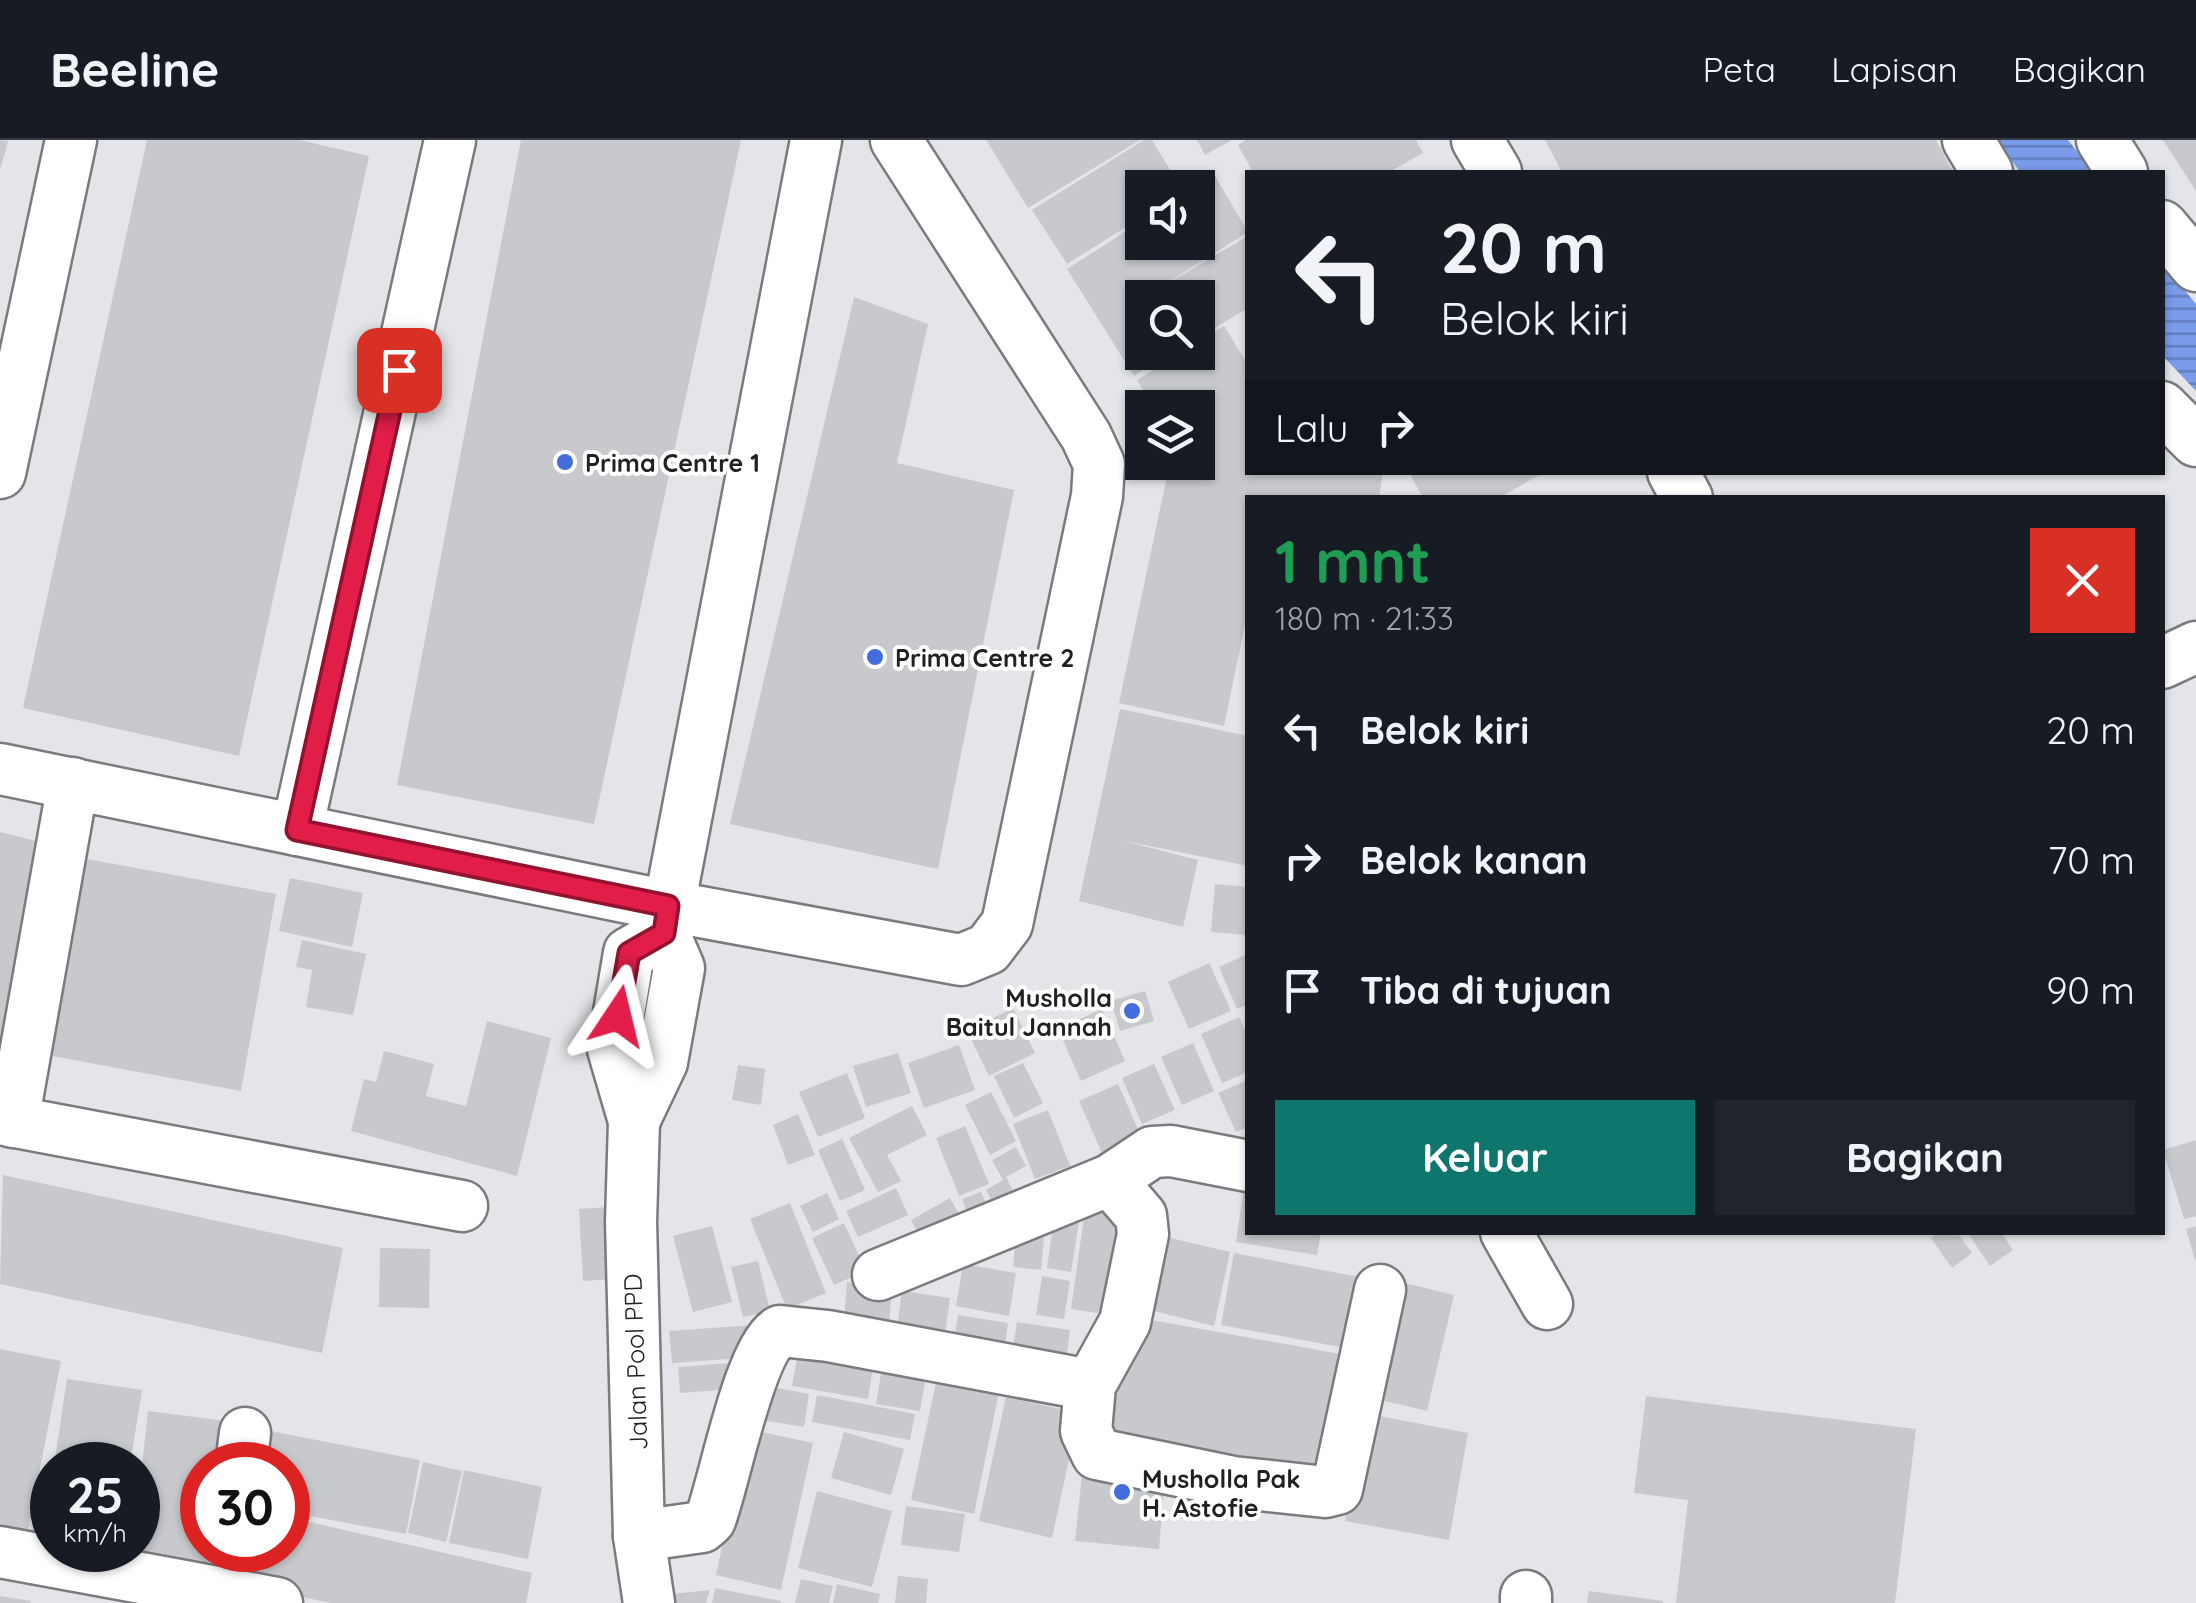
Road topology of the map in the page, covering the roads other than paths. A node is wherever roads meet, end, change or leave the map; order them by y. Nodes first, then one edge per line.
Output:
1 (71, 140) edge
2 (450, 140) edge
3 (816, 140) edge
4 (896, 140) edge
5 (1477, 140) edge
6 (1968, 140) edge
7 (2102, 140) edge
8 (1495, 170) edge
9 (1986, 170) edge
10 (2121, 170) edge
11 (2165, 230) edge
12 (2196, 266) edge
13 (2165, 410) edge
14 (2196, 441) edge
15 (0, 473) edge
16 (2196, 647) edge
17 (2165, 662) edge
18 (0, 769) edge
19 (73, 783) junction
20 (297, 830) junction
21 (666, 920) junction
22 (7, 1120) edge
23 (634, 1121) junction
24 (1245, 1165) edge
25 (1110, 1180) junction
26 (462, 1206) dead end
27 (1508, 1235) edge
28 (878, 1274) dead end
29 (1380, 1290) dead end
30 (1547, 1304) dead end
31 (1090, 1385) junction
32 (639, 1536) junction
33 (0, 1552) edge
34 (180, 1568) edge
35 (227, 1572) edge
36 (277, 1603) edge
37 (649, 1603) edge

1 - 15 street
2 - 20 street
3 - 21 street
4 - 21 street
5 - 8 street
6 - 9 street
7 - 10 street
11 - 12 street
13 - 14 street
16 - 17 street
18 - 19 street
19 - 20 street
19 - 22 street
20 - 21 street
21 - 23 street, Jalan Pool PPD
21 - 23 street, Jalan Pool PPD
22 - 26 street
23 - 32 street, Jalan Pool PPD
24 - 25 street
25 - 28 street
25 - 31 street
27 - 30 street
29 - 31 street
31 - 32 street
32 - 37 street, Jalan Pool PPD
33 - 34 street
35 - 36 street

